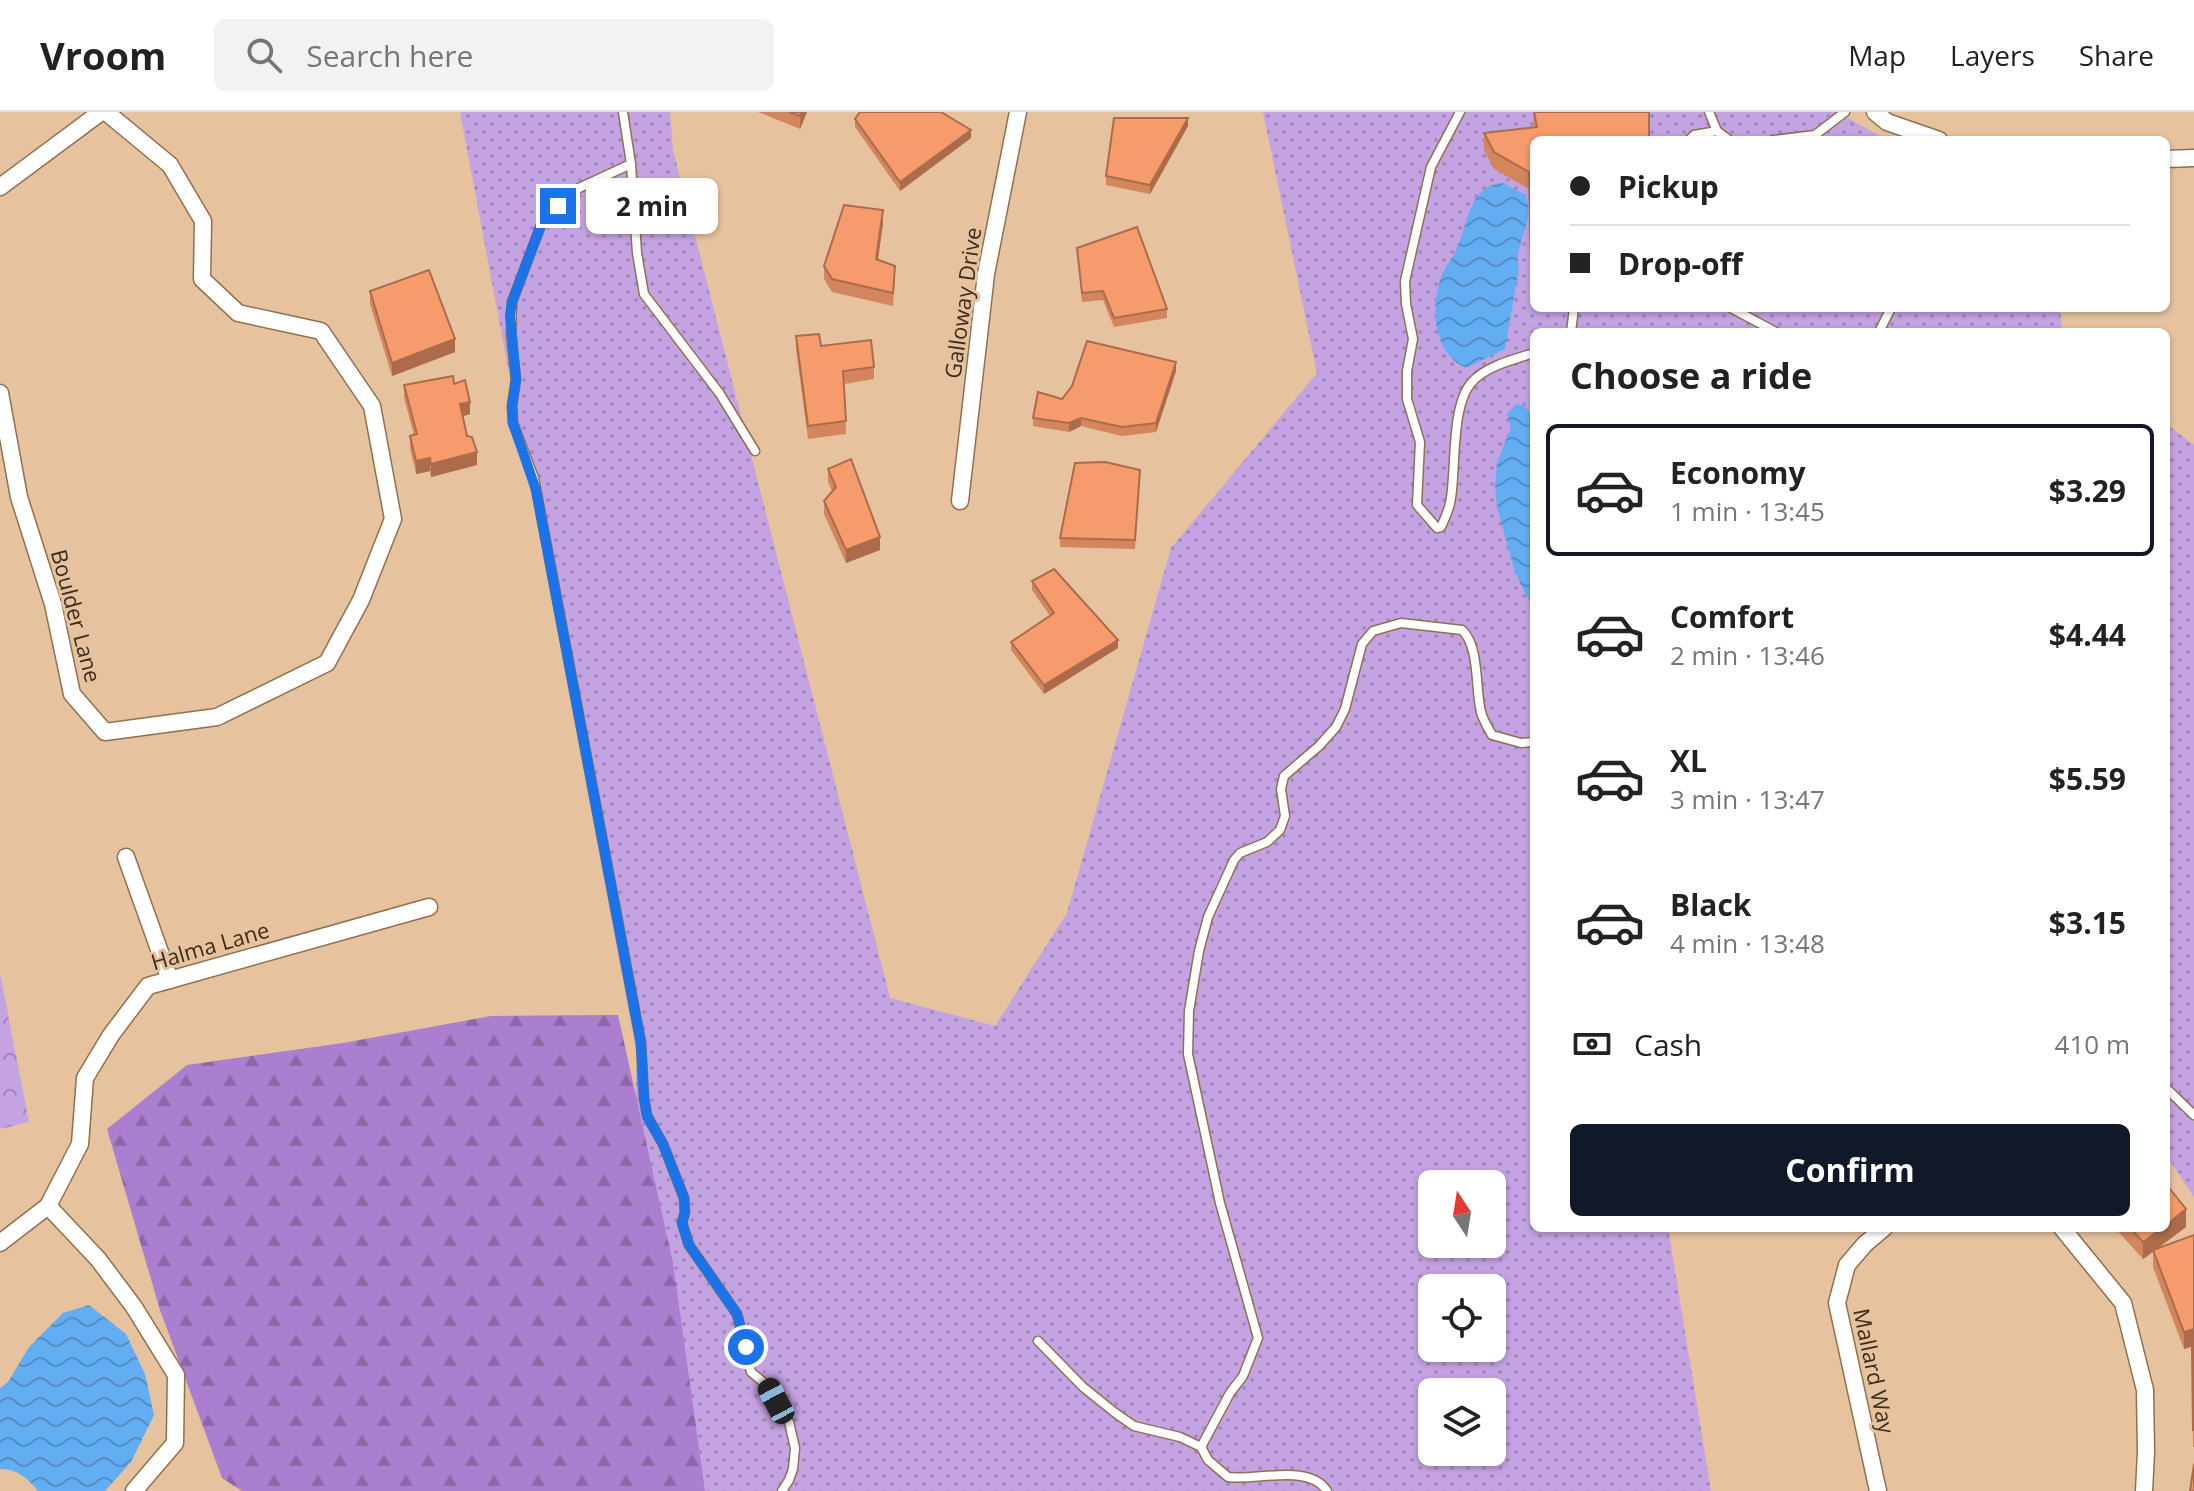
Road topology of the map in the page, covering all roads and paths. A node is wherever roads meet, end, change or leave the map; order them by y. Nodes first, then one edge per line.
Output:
1 (103, 112) edge
2 (623, 112) edge
3 (1018, 112) edge
4 (1460, 112) edge
5 (1709, 112) edge
6 (1845, 112) edge
7 (1875, 112) edge
8 (1717, 131) junction
9 (1693, 136) edge
10 (1724, 136) edge
11 (1807, 136) edge
12 (1927, 136) edge
13 (2194, 158) edge
14 (2170, 159) edge
15 (631, 164) junction
16 (0, 187) edge
17 (1738, 312) edge
18 (1768, 328) edge
19 (1530, 355) edge
20 (0, 393) edge
21 (755, 451) dead end
22 (960, 501) dead end
23 (1530, 742) edge
24 (126, 857) dead end
25 (429, 907) dead end
26 (170, 980) junction
27 (2170, 1092) edge
28 (2194, 1115) edge
29 (48, 1206) junction
30 (1879, 1232) edge
31 (2065, 1232) edge
32 (0, 1243) edge
33 (1038, 1341) dead end
34 (1201, 1447) junction
35 (134, 1491) edge
36 (782, 1491) edge
37 (1327, 1491) edge
38 (1878, 1491) edge
39 (2144, 1491) edge

1 - 16 street
1 - 20 street, Boulder Lane
2 - 15 lane
3 - 22 street, Galloway Drive
4 - 19 lane
5 - 8 lane
6 - 11 lane
7 - 12 street
8 - 9 lane
8 - 10 lane
13 - 14 street
15 - 21 lane
15 - 36 lane
17 - 18 lane
23 - 34 lane
24 - 26 street
25 - 26 street, Halma Lane
26 - 29 street, Halma Lane
27 - 28 lane
29 - 32 street
29 - 35 street
30 - 38 street, Mallard Way
31 - 39 street
33 - 34 lane
34 - 37 lane

